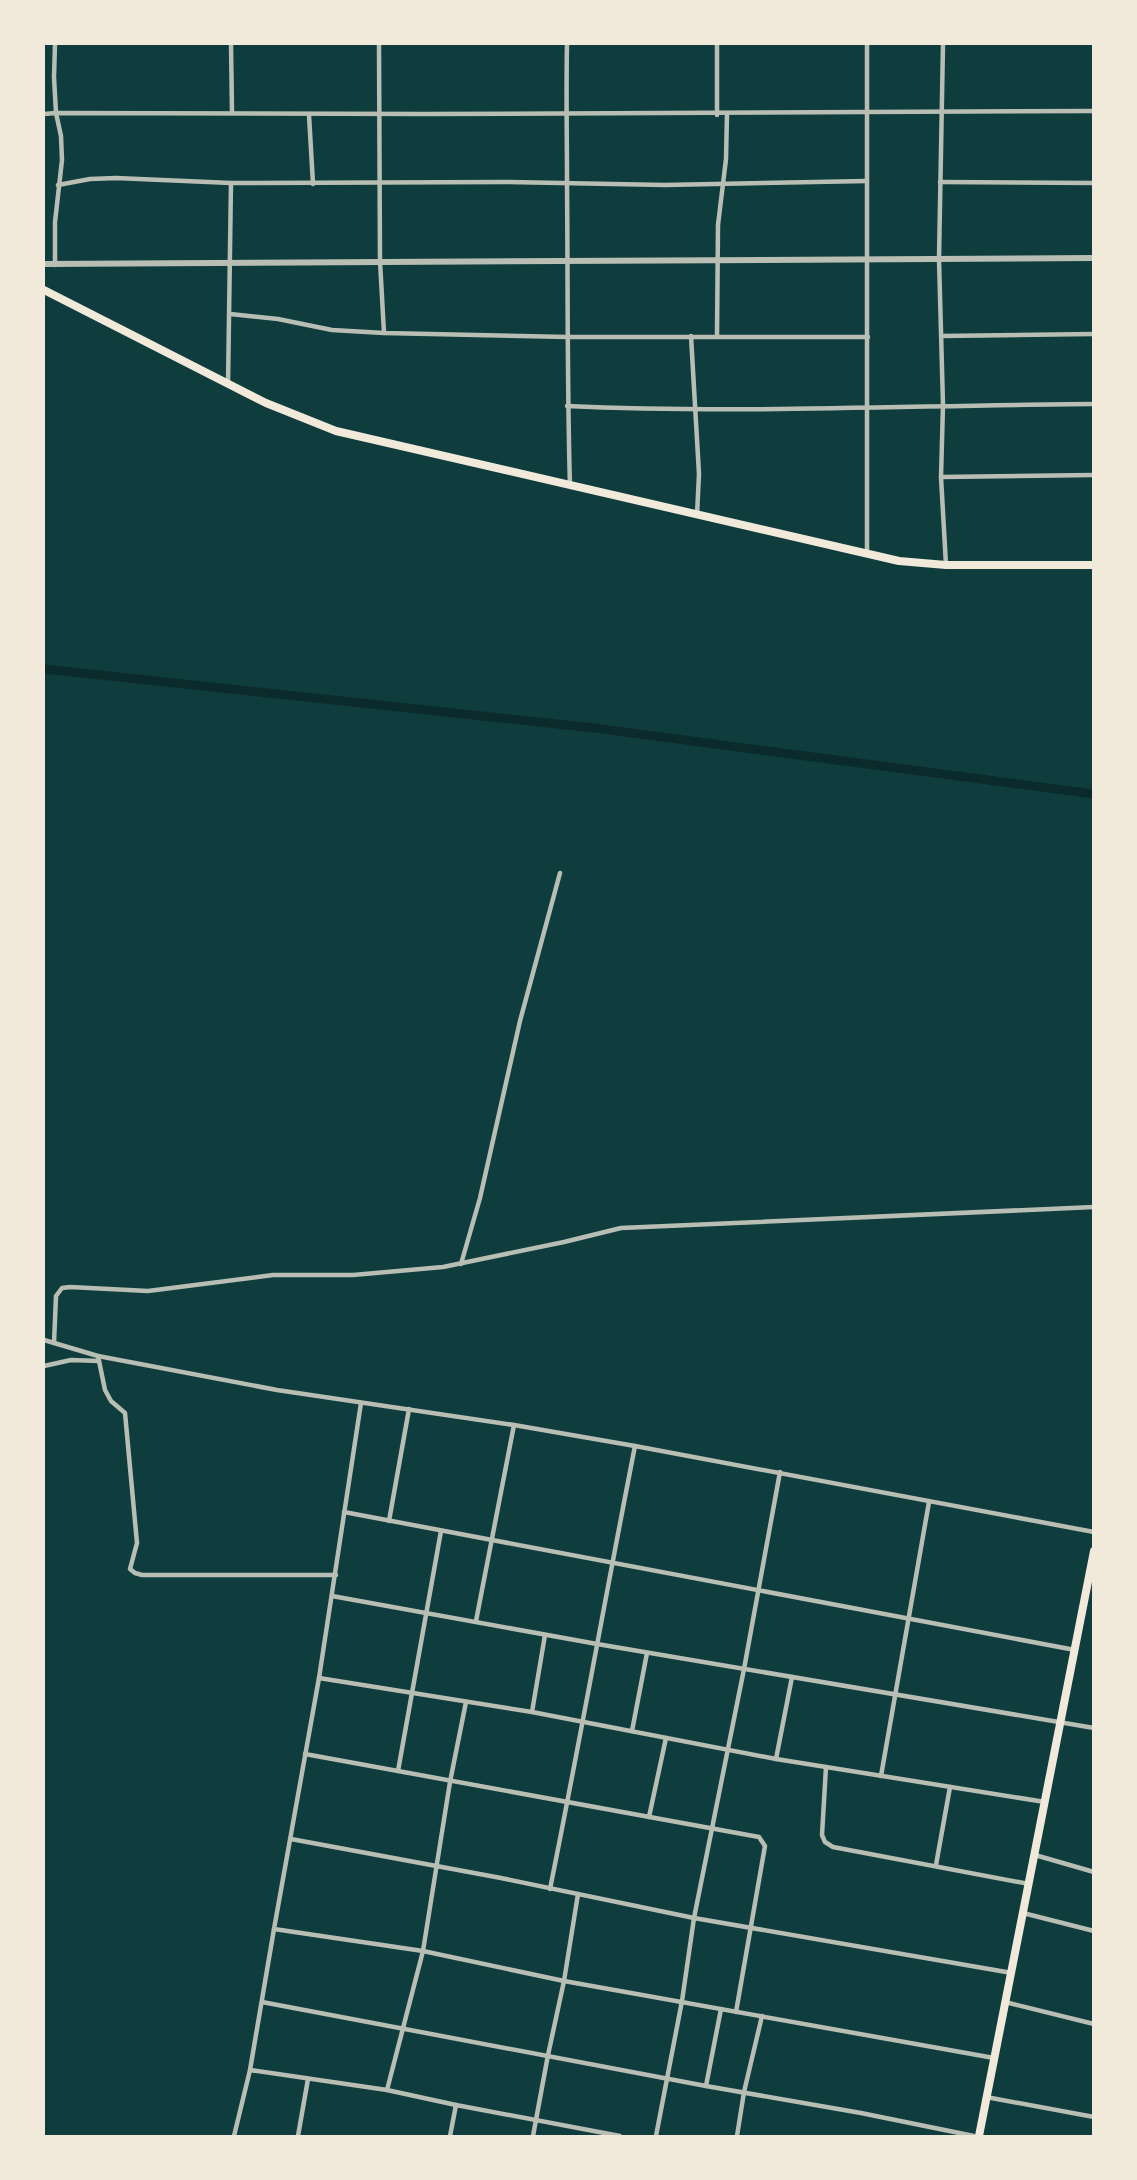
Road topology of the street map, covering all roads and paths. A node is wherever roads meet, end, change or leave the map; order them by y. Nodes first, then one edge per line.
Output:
1 (55, 44) edge
2 (232, 44) edge
3 (380, 44) edge
4 (567, 44) edge
5 (717, 44) edge
6 (867, 44) edge
7 (943, 44) edge
8 (867, 111) junction
9 (1094, 111) edge
10 (942, 112) junction
11 (56, 113) junction
12 (232, 113) junction
13 (381, 113) junction
14 (565, 113) junction
15 (44, 114) edge
16 (727, 114) junction
17 (309, 115) junction
18 (717, 115) junction
19 (867, 181) junction
20 (722, 182) junction
21 (940, 182) junction
22 (231, 183) junction
23 (313, 183) junction
24 (381, 183) junction
25 (1094, 183) edge
26 (567, 184) junction
27 (58, 185) junction
28 (1094, 258) edge
29 (939, 259) junction
30 (566, 260) junction
31 (718, 260) junction
32 (866, 260) junction
33 (380, 261) junction
34 (230, 263) junction
35 (44, 264) edge
36 (55, 265) junction
37 (44, 290) edge
38 (230, 314) junction
39 (384, 333) junction
40 (1094, 334) edge
41 (691, 336) junction
42 (941, 336) junction
43 (568, 337) junction
44 (717, 337) junction
45 (868, 337) junction
46 (228, 385) junction
47 (1094, 404) edge
48 (943, 405) junction
49 (567, 406) junction
50 (696, 408) junction
51 (868, 408) junction
52 (1094, 475) edge
53 (941, 477) junction
54 (570, 486) junction
55 (697, 515) junction
56 (867, 554) junction
57 (946, 565) junction
58 (1094, 565) edge
59 (560, 873) dead end
60 (1094, 1207) edge
61 (461, 1264) junction
62 (44, 1340) edge
63 (54, 1343) junction
64 (99, 1358) junction
65 (44, 1366) edge
66 (361, 1403) junction
67 (409, 1409) junction
68 (514, 1425) junction
69 (635, 1446) junction
70 (780, 1472) junction
71 (929, 1502) junction
72 (344, 1512) junction
73 (389, 1521) junction
74 (441, 1531) junction
75 (1094, 1532) edge
76 (491, 1539) junction
77 (1094, 1551) edge
78 (612, 1563) junction
79 (336, 1575) junction
80 (760, 1590) junction
81 (332, 1596) junction
82 (427, 1612) junction
83 (908, 1620) junction
84 (476, 1622) junction
85 (546, 1635) junction
86 (597, 1644) junction
87 (1075, 1650) junction
88 (647, 1653) junction
89 (744, 1669) junction
90 (792, 1677) junction
91 (319, 1678) junction
92 (412, 1693) junction
93 (894, 1694) junction
94 (466, 1702) junction
95 (532, 1712) junction
96 (584, 1722) junction
97 (1061, 1722) junction
98 (1094, 1728) edge
99 (632, 1731) junction
100 (666, 1738) junction
101 (729, 1750) junction
102 (305, 1754) junction
103 (777, 1759) junction
104 (826, 1767) junction
105 (398, 1771) junction
106 (881, 1776) junction
107 (450, 1782) junction
108 (950, 1787) junction
109 (568, 1802) junction
110 (1045, 1802) junction
111 (649, 1817) junction
112 (713, 1829) junction
113 (291, 1839) junction
114 (1035, 1855) junction
115 (936, 1865) junction
116 (437, 1867) junction
117 (1094, 1872) edge
118 (1029, 1884) junction
119 (550, 1889) junction
120 (578, 1894) junction
121 (1023, 1913) junction
122 (694, 1918) junction
123 (751, 1928) junction
124 (274, 1929) junction
125 (1094, 1931) edge
126 (423, 1951) junction
127 (1011, 1972) junction
128 (564, 1981) junction
129 (682, 2001) junction
130 (262, 2002) junction
131 (1005, 2002) junction
132 (721, 2009) junction
133 (736, 2012) junction
134 (762, 2016) junction
135 (1094, 2024) edge
136 (405, 2028) junction
137 (548, 2055) junction
138 (994, 2058) junction
139 (250, 2070) junction
140 (308, 2079) junction
141 (666, 2079) junction
142 (706, 2086) junction
143 (387, 2090) junction
144 (744, 2092) junction
145 (986, 2097) junction
146 (456, 2105) junction
147 (1094, 2117) edge
148 (536, 2119) junction
149 (234, 2136) edge
150 (298, 2136) edge
151 (450, 2136) edge
152 (533, 2136) edge
153 (620, 2136) edge
154 (656, 2136) edge
155 (737, 2136) edge
156 (977, 2136) edge

1 - 11 street
2 - 12 street
3 - 13 street
4 - 14 street
5 - 18 street
6 - 8 street
7 - 10 street
8 - 10 street
8 - 16 street
8 - 19 street
9 - 10 street
10 - 21 street
11 - 12 street
11 - 15 street
11 - 27 street
12 - 17 street
13 - 14 street
13 - 17 street
13 - 24 street
14 - 18 street
14 - 26 street
16 - 18 street
16 - 20 street
17 - 23 street
19 - 20 street
19 - 32 street
20 - 26 street
20 - 31 street
21 - 25 street
21 - 29 street
22 - 23 street
22 - 27 street
22 - 34 street
23 - 24 street
24 - 26 street
24 - 33 street
26 - 30 street
27 - 36 street
28 - 29 street
29 - 32 street
29 - 42 street
30 - 31 street
30 - 33 street
30 - 43 street
31 - 32 street
31 - 44 street
32 - 45 street
33 - 34 street
33 - 39 street
34 - 36 street
34 - 38 street
35 - 36 street
37 - 46 main road
38 - 39 street
38 - 46 street
39 - 43 street
40 - 42 street
41 - 43 street
41 - 44 street
41 - 50 street
42 - 48 street
43 - 49 street
44 - 45 street
45 - 51 street
46 - 54 main road
47 - 48 street
48 - 51 street
48 - 53 street
49 - 50 street
49 - 54 street
50 - 51 street
50 - 55 street
51 - 56 street
52 - 53 street
53 - 57 street
54 - 55 main road
55 - 56 main road
56 - 57 main road
57 - 58 main road
59 - 61 street
60 - 61 street
61 - 63 street
62 - 63 street
63 - 64 street
64 - 65 street
64 - 66 street
64 - 79 street
66 - 67 street
66 - 72 street
67 - 68 street
67 - 73 street
68 - 69 street
68 - 76 street
69 - 70 street
69 - 78 street
70 - 71 street
70 - 80 street
71 - 75 street
71 - 83 street
72 - 73 street
72 - 79 street
73 - 74 street
74 - 76 street
74 - 82 street
76 - 78 street
76 - 84 street
77 - 87 main road
78 - 80 street
78 - 86 street
79 - 81 street
80 - 83 street
80 - 89 street
81 - 82 street
81 - 91 street
82 - 84 street
82 - 92 street
83 - 87 street
83 - 93 street
84 - 85 street
85 - 86 street
85 - 95 street
86 - 88 street
86 - 96 street
87 - 97 main road
88 - 89 street
88 - 99 street
89 - 90 street
89 - 101 street
90 - 93 street
90 - 103 street
91 - 92 street
91 - 102 street
92 - 94 street
92 - 105 street
93 - 97 street
93 - 106 street
94 - 95 street
94 - 107 street
95 - 96 street
96 - 99 street
96 - 109 street
97 - 98 street
97 - 110 main road
99 - 100 street
100 - 101 street
100 - 111 street
101 - 103 street
101 - 112 street
102 - 105 street
102 - 113 street
103 - 104 street
104 - 106 street
104 - 115 street
105 - 107 street
106 - 108 street
107 - 109 street
107 - 116 street
108 - 110 street
108 - 115 street
109 - 111 street
109 - 119 street
110 - 114 main road
111 - 112 street
112 - 122 street
112 - 123 street
113 - 116 street
113 - 124 street
114 - 117 street
114 - 118 main road
115 - 118 street
116 - 119 street
116 - 126 street
118 - 121 main road
119 - 120 street
120 - 122 street
120 - 128 street
121 - 125 street
121 - 127 main road
122 - 123 street
122 - 129 street
123 - 127 street
123 - 133 street
124 - 126 street
124 - 130 street
126 - 128 street
126 - 136 street
127 - 131 main road
128 - 129 street
128 - 137 street
129 - 132 street
129 - 141 street
130 - 136 street
130 - 139 street
131 - 135 street
131 - 138 main road
132 - 133 street
132 - 142 street
133 - 134 street
134 - 138 street
134 - 144 street
136 - 137 street
136 - 143 street
137 - 141 street
137 - 148 street
138 - 145 main road
139 - 140 street
139 - 149 street
140 - 143 street
140 - 150 street
141 - 142 street
141 - 154 street
142 - 144 street
143 - 146 street
144 - 155 street
144 - 156 street
145 - 147 street
145 - 156 main road
146 - 148 street
146 - 151 street
148 - 152 street
148 - 153 street

